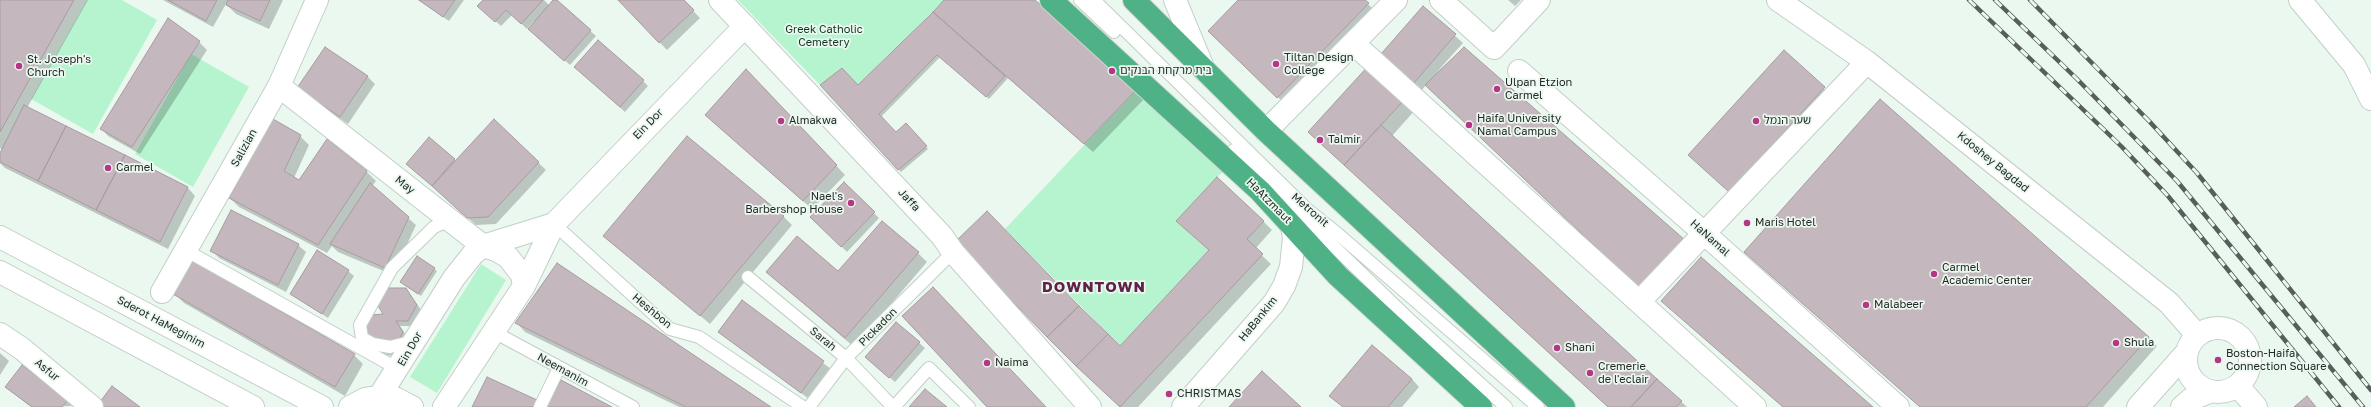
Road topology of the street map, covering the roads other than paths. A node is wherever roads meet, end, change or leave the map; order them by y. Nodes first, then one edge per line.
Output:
1 (317, 0) edge
2 (720, 0) edge
3 (1051, 0) edge
4 (1080, 0) edge
5 (1094, 0) edge
6 (1134, 0) edge
7 (1175, 0) edge
8 (1194, 0) edge
9 (1396, 0) edge
10 (1441, 0) edge
11 (1539, 0) edge
12 (1778, 0) edge
13 (2300, 0) edge
14 (745, 26) junction
15 (1193, 39) junction
16 (1354, 44) junction
17 (1867, 62) junction
18 (1204, 70) junction
19 (1519, 71) dead end
20 (279, 86) junction
21 (2371, 99) edge
22 (1266, 131) junction
23 (1285, 216) junction
24 (450, 220) junction
25 (554, 224) junction
26 (1705, 234) junction
27 (0, 237) edge
28 (483, 246) junction
29 (186, 251) junction
30 (953, 252) junction
31 (0, 272) edge
32 (748, 277) dead end
33 (524, 286) junction
34 (162, 292) dead end
35 (1639, 302) junction
36 (494, 332) junction
37 (0, 334) edge
38 (414, 341) junction
39 (2192, 344) junction
40 (846, 358) junction
41 (559, 368) junction
42 (398, 369) junction
43 (2238, 386) junction
44 (2210, 392) junction
45 (379, 397) junction
46 (92, 407) edge
47 (253, 407) edge
48 (322, 407) edge
49 (350, 407) edge
50 (412, 407) edge
51 (444, 407) edge
52 (540, 407) edge
53 (633, 407) edge
54 (803, 407) edge
55 (808, 407) edge
56 (894, 407) edge
57 (969, 407) edge
58 (1090, 407) edge
59 (1184, 407) edge
60 (1481, 407) edge
61 (1506, 407) edge
62 (1538, 407) edge
63 (1564, 407) edge
64 (1754, 407) edge
65 (1898, 407) edge
66 (2138, 407) edge
67 (2182, 407) edge
68 (2256, 407) edge

1 - 20 street, Salizian
2 - 14 street, Jaffa
3 - 23 highway, HaAtzmaut
4 - 61 lane, Metronit
5 - 62 lane, Metronit
6 - 18 highway
7 - 15 street
8 - 15 street
9 - 16 street
10 - 11 street
12 - 17 street, Kdoshey Bagdad
13 - 21 street
14 - 25 street, Ein Dor
14 - 30 street, Jaffa
15 - 18 street
16 - 22 street
16 - 35 street
17 - 26 street
17 - 39 street, Kdoshey Bagdad
18 - 22 highway
19 - 26 street, HaNamal
20 - 24 street, May
20 - 29 street, Salizian
22 - 63 highway
23 - 59 street, HaBankim
23 - 60 highway, HaAtzmaut
24 - 28 street, May
24 - 38 lane
25 - 28 street, Ein Dor
25 - 33 street, Ein Dor
25 - 54 lane, Heshbon
26 - 35 street
26 - 65 street, HaNamal
27 - 48 street, Sderot HaMeginim
28 - 33 street, May
28 - 38 street, Ein Dor
29 - 34 street, Salizian
29 - 42 lane
30 - 40 lane, Pickadon
30 - 58 street, Jaffa
31 - 47 street
32 - 40 lane, Sarah
33 - 36 street, Ein Dor
35 - 64 street
36 - 41 lane, Neemanim
36 - 51 street, Ein Dor
37 - 46 street, Asfur
38 - 42 street, Ein Dor
39 - 43 street
39 - 44 street
39 - 66 street
40 - 55 lane, Pickadon
40 - 56 lane, Sarah
41 - 52 lane
41 - 53 lane, Neemanim
42 - 45 street, Ein Dor
43 - 44 street
43 - 68 street
44 - 67 street
45 - 49 street
45 - 50 street
56 - 57 lane

